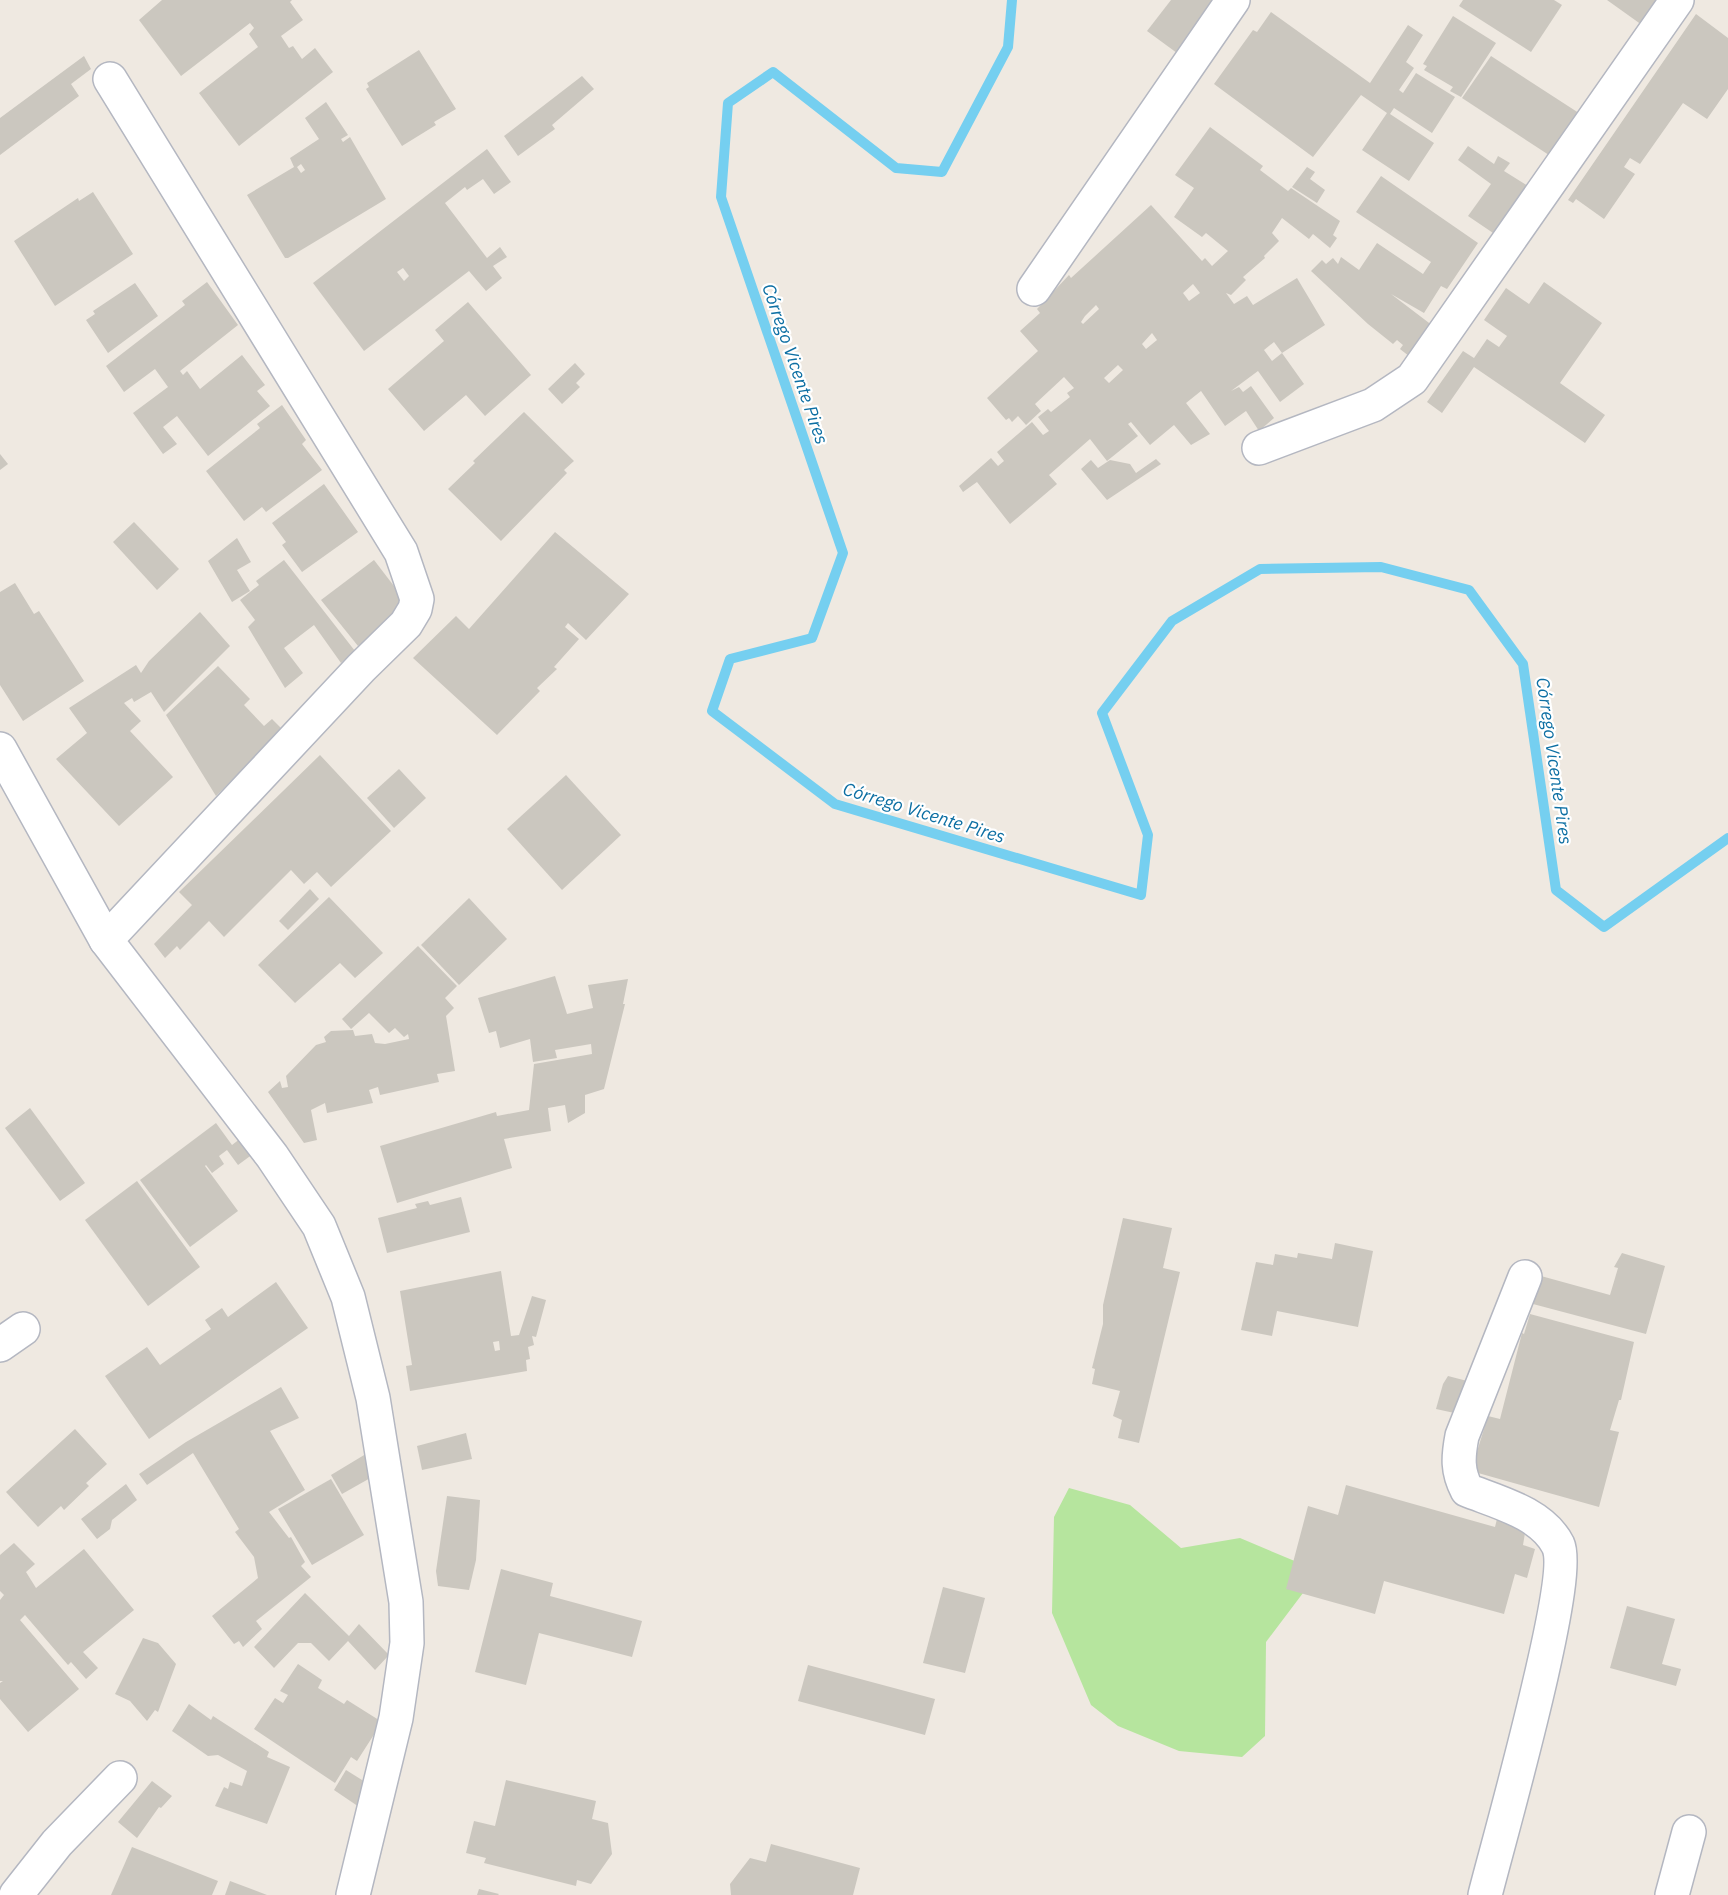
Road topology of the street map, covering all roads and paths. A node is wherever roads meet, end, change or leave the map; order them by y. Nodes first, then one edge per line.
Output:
1 (1233, 0) edge
2 (1677, 0) edge
3 (110, 79) dead end
4 (1034, 289) dead end
5 (1259, 448) dead end
6 (0, 749) edge
7 (106, 940) junction
8 (1525, 1277) dead end
9 (120, 1778) dead end
10 (1689, 1832) dead end
11 (16, 1895) edge
12 (353, 1895) edge
13 (1485, 1895) edge
14 (1672, 1895) edge

1 - 4 street
2 - 5 street
3 - 7 street
6 - 7 street
7 - 12 street
8 - 13 street
9 - 11 street
10 - 14 street

